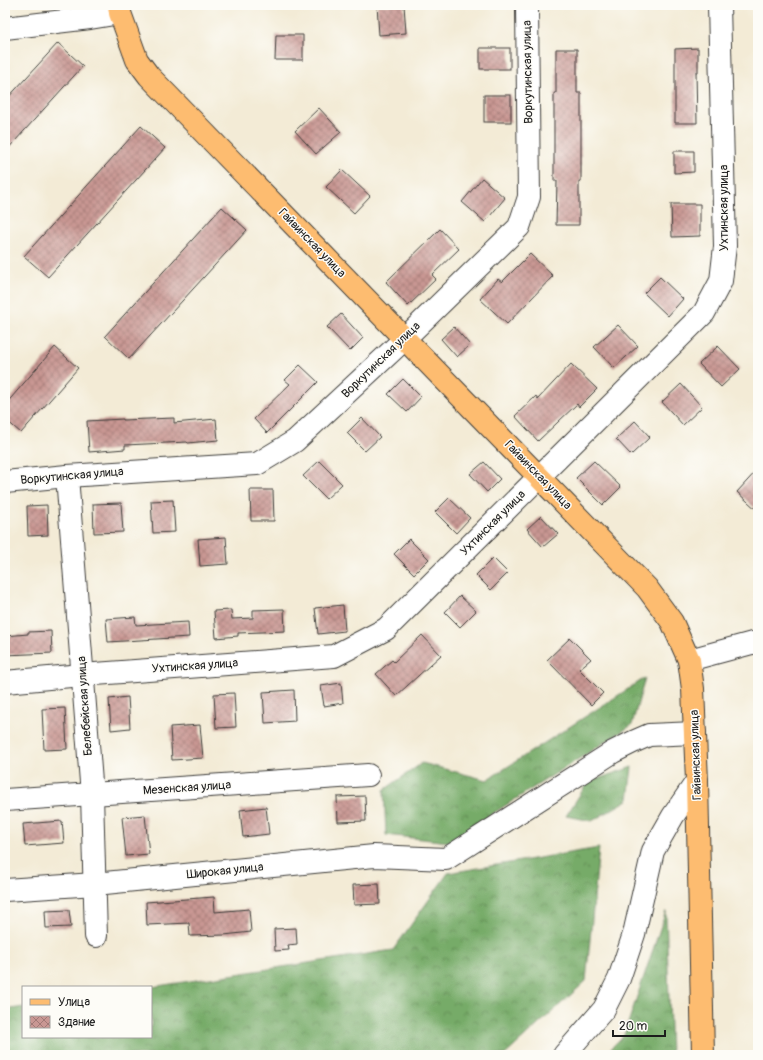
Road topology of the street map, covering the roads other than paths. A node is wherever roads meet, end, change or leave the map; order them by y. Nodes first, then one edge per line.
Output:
1 (527, 5) edge
2 (719, 5) edge
3 (119, 9) edge
4 (5, 28) edge
5 (405, 338) junction
6 (67, 476) junction
7 (540, 477) junction
8 (5, 482) edge
9 (756, 641) edge
10 (689, 660) junction
11 (82, 675) junction
12 (5, 682) edge
13 (695, 734) junction
14 (368, 775) dead end
15 (697, 781) junction
16 (92, 795) junction
17 (5, 800) edge
18 (95, 884) junction
19 (5, 890) edge
20 (96, 936) dead end
21 (564, 1055) edge
22 (703, 1055) edge

1 - 5 street, Воркутинская улица
2 - 7 street, Ухтинская улица
3 - 4 street
3 - 5 main road, Гайвинская улица
5 - 6 street, Воркутинская улица
5 - 7 main road, Гайвинская улица
6 - 8 street, Воркутинская улица
6 - 11 street, Белебейская улица
7 - 10 main road, Гайвинская улица
7 - 11 street, Ухтинская улица
9 - 10 street
10 - 13 main road, Гайвинская улица
11 - 12 street, Ухтинская улица
11 - 16 street, Белебейская улица
13 - 15 main road, Гайвинская улица
13 - 18 street, Широкая улица
14 - 16 street, Мезенская улица
15 - 21 street
15 - 22 main road, Гайвинская улица
16 - 17 street, Мезенская улица
16 - 18 street, Белебейская улица
18 - 19 street, Широкая улица
18 - 20 street, Белебейская улица

